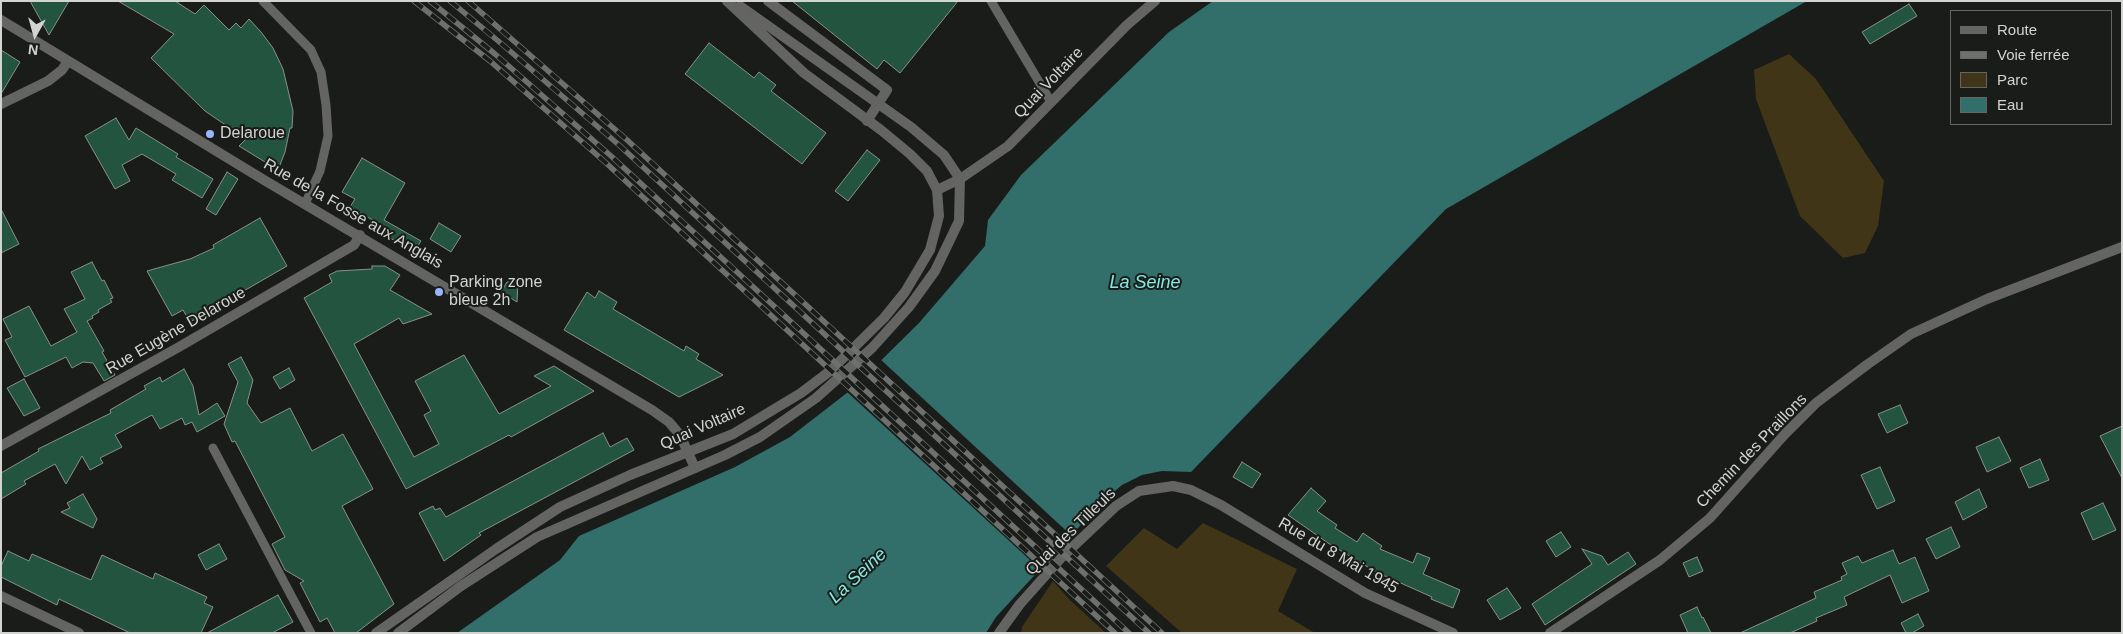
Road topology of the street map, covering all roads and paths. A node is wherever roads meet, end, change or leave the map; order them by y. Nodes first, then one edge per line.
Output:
1 (263, 1) edge
2 (727, 1) edge
3 (732, 1) edge
4 (768, 1) edge
5 (991, 1) edge
6 (1155, 1) edge
7 (1, 20) edge
8 (68, 62) junction
9 (1051, 102) junction
10 (879, 103) junction
11 (1, 104) edge
12 (867, 121) junction
13 (960, 179) junction
14 (937, 190) junction
15 (305, 204) junction
16 (360, 235) junction
17 (2122, 246) edge
18 (1, 446) edge
19 (213, 448) dead end
20 (689, 452) junction
21 (695, 468) junction
22 (1211, 499) joint
23 (1, 596) edge
24 (79, 633) edge
25 (311, 633) edge
26 (376, 633) edge
27 (398, 633) edge
28 (999, 633) edge
29 (1453, 633) edge
30 (1550, 633) edge

1 - 15 lane
2 - 12 street
3 - 10 street
4 - 10 street
5 - 9 lane
6 - 9 street, Quai Voltaire
7 - 8 street, Rue de la Fosse aux Anglais
8 - 11 street
8 - 15 street, Rue de la Fosse aux Anglais
9 - 13 street, Quai Voltaire
10 - 12 street
10 - 13 street
12 - 14 street
13 - 14 street, Quai Voltaire
13 - 21 street, Quai Voltaire
14 - 20 street, Quai Voltaire
15 - 16 street, Rue de la Fosse aux Anglais
16 - 18 street, Rue Eugène Delaroue
16 - 20 street, Rue de la Fosse aux Anglais
17 - 30 street, Chemin des Praillons
19 - 25 lane
20 - 21 street, Rue de la Fosse aux Anglais
20 - 26 street, Quai Voltaire
21 - 27 street, Quai Voltaire
22 - 28 street, Quai des Tilleuls
22 - 29 street, Rue du 8 Mai 1945
23 - 24 street

